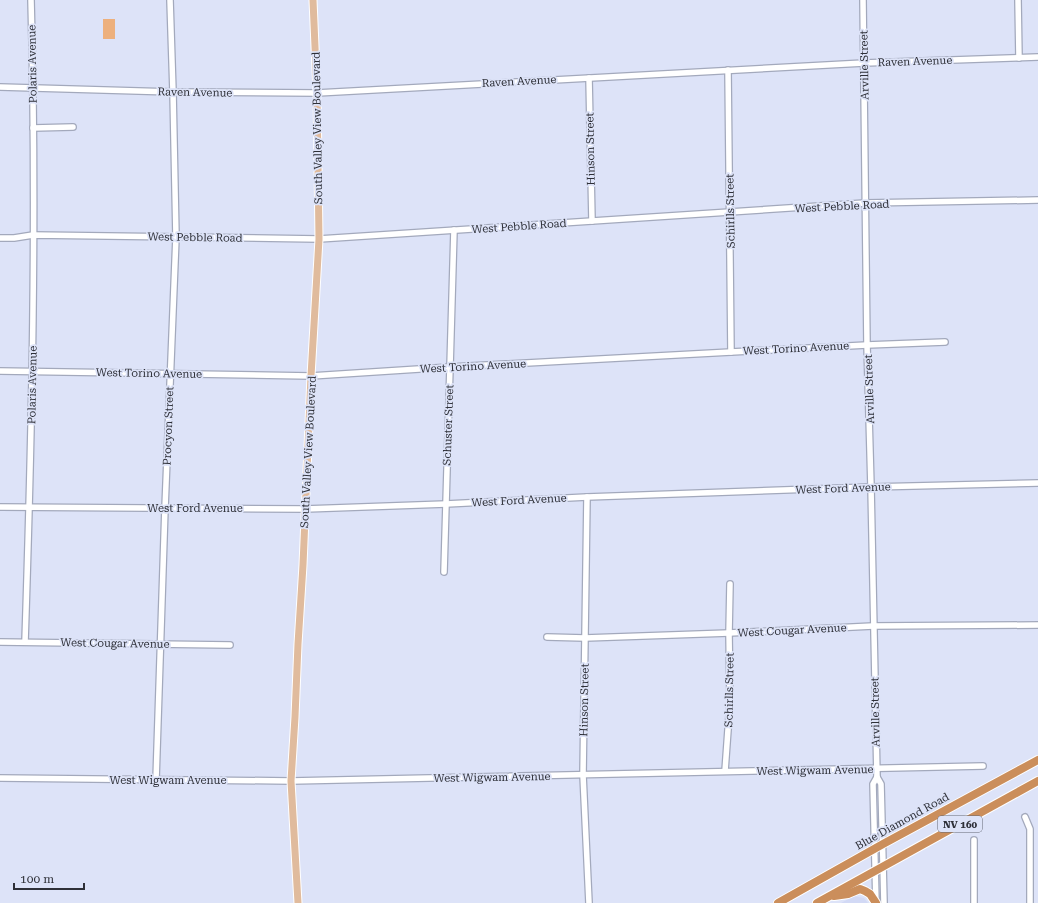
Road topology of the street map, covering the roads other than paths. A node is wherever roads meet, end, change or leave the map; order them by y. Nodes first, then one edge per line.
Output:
1 (31, 0) edge
2 (170, 0) edge
3 (313, 0) edge
4 (863, 0) edge
5 (1018, 0) edge
6 (1019, 58) junction
7 (1038, 58) edge
8 (864, 63) junction
9 (728, 70) junction
10 (589, 78) junction
11 (0, 87) edge
12 (33, 88) junction
13 (174, 92) junction
14 (317, 93) junction
15 (73, 127) dead end
16 (33, 128) junction
17 (1038, 200) edge
18 (865, 203) junction
19 (730, 212) junction
20 (592, 221) junction
21 (454, 230) junction
22 (34, 235) junction
23 (176, 237) junction
24 (0, 238) edge
25 (319, 239) junction
26 (945, 342) dead end
27 (867, 345) junction
28 (731, 352) junction
29 (450, 366) junction
30 (0, 371) edge
31 (32, 371) junction
32 (170, 374) junction
33 (311, 376) junction
34 (1038, 483) edge
35 (871, 486) junction
36 (587, 497) junction
37 (446, 504) junction
38 (0, 507) edge
39 (29, 507) junction
40 (165, 508) junction
41 (305, 509) junction
42 (444, 572) dead end
43 (730, 584) dead end
44 (1038, 625) edge
45 (873, 626) junction
46 (729, 633) junction
47 (547, 637) dead end
48 (585, 638) junction
49 (0, 642) edge
50 (25, 642) junction
51 (161, 644) junction
52 (230, 645) dead end
53 (1038, 760) edge
54 (983, 766) dead end
55 (876, 768) junction
56 (726, 771) junction
57 (583, 775) junction
58 (877, 777) junction
59 (0, 778) edge
60 (156, 780) junction
61 (291, 781) junction
62 (1038, 781) edge
63 (1024, 817) dead end
64 (974, 840) dead end
65 (882, 844) junction
66 (875, 849) junction
67 (879, 869) junction
68 (827, 898) junction
69 (298, 903) edge
70 (590, 903) edge
71 (778, 903) edge
72 (817, 903) edge
73 (876, 903) edge
74 (884, 903) edge
75 (974, 903) edge
76 (1030, 903) edge

1 - 12 street, Polaris Avenue
2 - 13 street, Procyon Street
3 - 14 main road, South Valley View Boulevard
4 - 8 street, Arville Street
5 - 6 street
6 - 7 street, Raven Avenue
6 - 8 street, Raven Avenue
8 - 9 street, Raven Avenue
8 - 18 street, Arville Street
9 - 10 street, Raven Avenue
9 - 19 street, Schirlls Street
10 - 14 street, Raven Avenue
10 - 20 street, Hinson Street
11 - 12 street, Raven Avenue
12 - 13 street, Raven Avenue
12 - 16 street, Polaris Avenue
13 - 14 street, Raven Avenue
13 - 23 street, Procyon Street
14 - 25 main road, South Valley View Boulevard
15 - 16 street
16 - 22 street, Polaris Avenue
17 - 18 street, West Pebble Road
18 - 19 street, West Pebble Road
18 - 27 street, Arville Street
19 - 20 street, West Pebble Road
19 - 28 street, Schirlls Street
20 - 21 street, West Pebble Road
21 - 25 street, West Pebble Road
21 - 29 street, Schuster Street
22 - 23 street, West Pebble Road
22 - 24 street, West Pebble Road
22 - 31 street, Polaris Avenue
23 - 25 street, West Pebble Road
23 - 32 street, Procyon Street
25 - 33 main road, South Valley View Boulevard
26 - 27 street, West Torino Avenue
27 - 28 street, West Torino Avenue
27 - 35 street, Arville Street
28 - 29 street, West Torino Avenue
29 - 33 street, West Torino Avenue
29 - 37 street, Schuster Street
30 - 31 street, West Torino Avenue
31 - 32 street, West Torino Avenue
31 - 39 street, Polaris Avenue
32 - 33 street, West Torino Avenue
32 - 40 street, Procyon Street
33 - 41 main road, South Valley View Boulevard
34 - 35 street, West Ford Avenue
35 - 36 street, West Ford Avenue
35 - 45 street, Arville Street
36 - 37 street, West Ford Avenue
36 - 48 street, Hinson Street
37 - 41 street, West Ford Avenue
37 - 42 street, Schuster Street
38 - 39 street, West Ford Avenue
39 - 40 street, West Ford Avenue
39 - 50 street, Polaris Avenue
40 - 41 street, West Ford Avenue
40 - 51 street, Procyon Street
41 - 61 main road, South Valley View Boulevard
43 - 46 street, Schirlls Street
44 - 45 street, West Cougar Avenue
45 - 46 street, West Cougar Avenue
45 - 55 street, Arville Street
46 - 48 street, West Cougar Avenue
46 - 56 street, Schirlls Street
47 - 48 street, West Cougar Avenue
48 - 57 street, Hinson Street
49 - 50 street, West Cougar Avenue
50 - 51 street, West Cougar Avenue
51 - 52 street, West Cougar Avenue
51 - 60 street, Procyon Street
53 - 65 highway, Blue Diamond Road / NV 160
54 - 55 street, West Wigwam Avenue
55 - 56 street, West Wigwam Avenue
55 - 58 street, Arville Street
56 - 57 street, West Wigwam Avenue
57 - 61 street, West Wigwam Avenue
57 - 70 street, Hinson Street
58 - 65 street, Arville Street
58 - 66 street, Arville Street
59 - 60 street, West Wigwam Avenue
60 - 61 street, West Wigwam Avenue
61 - 69 main road, South Valley View Boulevard
62 - 67 highway, NV 160
63 - 76 street
64 - 75 street
65 - 66 highway, Blue Diamond Road / NV 160
65 - 67 street, Arville Street
66 - 67 street, Arville Street
66 - 71 highway, Blue Diamond Road / NV 160
67 - 68 highway, NV 160
67 - 73 street, Arville Street
67 - 74 street, Arville Street
68 - 72 highway, NV 160
68 - 73 highway

